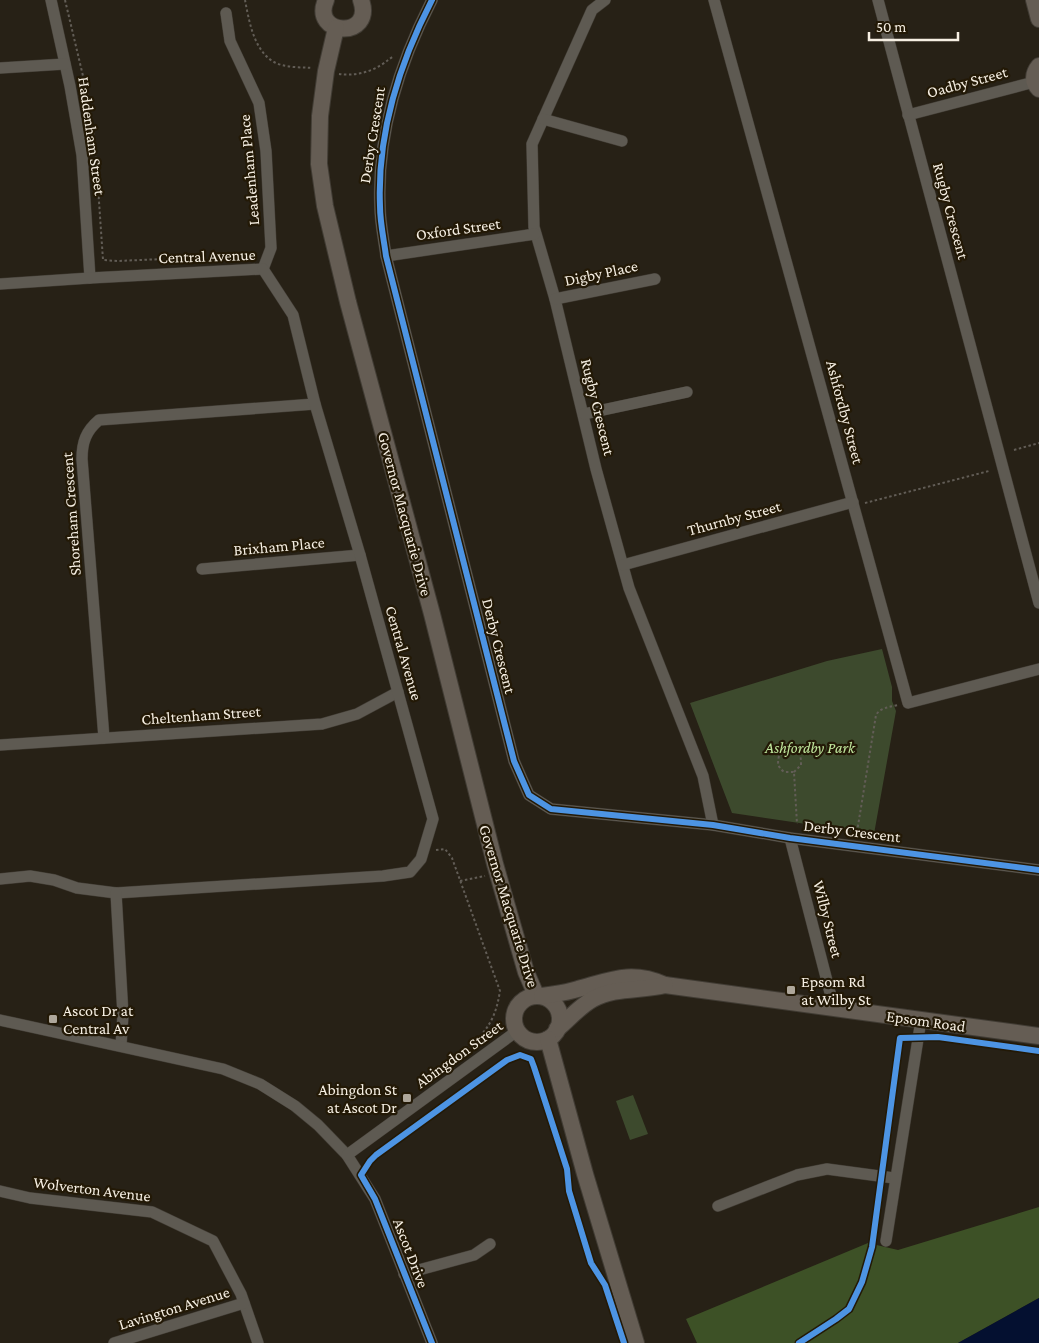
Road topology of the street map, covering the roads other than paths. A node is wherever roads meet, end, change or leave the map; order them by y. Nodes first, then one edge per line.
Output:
1 (51, 0) edge
2 (326, 0) edge
3 (361, 0) edge
4 (432, 0) edge
5 (605, 0) edge
6 (714, 0) edge
7 (878, 0) edge
8 (1034, 0) edge
9 (226, 13) dead end
10 (1039, 19) edge
11 (336, 28) junction
12 (65, 64) junction
13 (0, 68) edge
14 (1037, 79) edge
15 (908, 115) junction
16 (543, 119) junction
17 (622, 141) dead end
18 (535, 234) junction
19 (386, 256) junction
20 (263, 269) junction
21 (90, 278) junction
22 (655, 278) dead end
23 (0, 284) edge
24 (555, 299) junction
25 (687, 392) dead end
26 (316, 404) junction
27 (584, 414) junction
28 (853, 502) junction
29 (360, 555) junction
30 (623, 565) junction
31 (202, 569) dead end
32 (1039, 603) edge
33 (1039, 669) edge
34 (398, 692) junction
35 (104, 738) junction
36 (0, 745) edge
37 (713, 825) junction
38 (790, 838) junction
39 (1039, 870) edge
40 (0, 879) edge
41 (116, 893) junction
42 (665, 985) junction
43 (539, 996) junction
44 (834, 1008) junction
45 (0, 1020) edge
46 (921, 1020) junction
47 (517, 1031) junction
48 (552, 1034) junction
49 (1039, 1036) edge
50 (121, 1045) junction
51 (347, 1155) junction
52 (894, 1178) junction
53 (0, 1191) edge
54 (718, 1206) dead end
55 (886, 1241) dead end
56 (490, 1244) dead end
57 (404, 1274) junction
58 (244, 1303) junction
59 (114, 1343) edge
60 (258, 1343) edge
61 (432, 1343) edge
62 (636, 1343) edge

1 - 12 street, Haddenham Street
2 - 11 main road
3 - 11 main road
4 - 19 street, Derby Crescent
5 - 16 street, Rugby Crescent
6 - 28 street, Ashfordby Street
7 - 15 street, Rugby Crescent
8 - 10 main road
9 - 20 street, Leadenham Place
11 - 43 main road, Governor Macquarie Drive
12 - 13 street
12 - 21 street, Haddenham Street
14 - 15 street, Oadby Street
15 - 32 street, Rugby Crescent
16 - 17 street
16 - 18 street, Rugby Crescent
18 - 19 street, Oxford Street
18 - 24 street, Rugby Crescent
19 - 37 street, Derby Crescent
20 - 21 street, Central Avenue
20 - 26 street, Central Avenue
21 - 23 street, Central Avenue
22 - 24 street, Digby Place
24 - 27 street, Rugby Crescent
25 - 27 street
26 - 29 street, Central Avenue
26 - 35 street, Shoreham Crescent
27 - 30 street, Rugby Crescent
28 - 30 street, Thurnby Street
28 - 33 street, Ashfordby Street
29 - 31 street, Brixham Place
29 - 34 street, Central Avenue
30 - 37 street, Rugby Crescent
34 - 35 street, Cheltenham Street
34 - 41 street, Central Avenue
35 - 36 street, Cheltenham Street
37 - 38 street, Derby Crescent
38 - 39 street, Derby Crescent
38 - 44 street, Wilby Street
40 - 41 street, Central Avenue
41 - 50 street
42 - 43 main road, Epsom Road
42 - 44 main road, Epsom Road
42 - 48 main road, Epsom Road
43 - 47 main road
43 - 48 main road
44 - 46 main road, Epsom Road
45 - 50 street, Ascot Drive
46 - 49 main road, Epsom Road
46 - 52 street
47 - 48 main road
47 - 51 street, Abingdon Street
48 - 62 main road
50 - 51 street, Ascot Drive
51 - 57 street, Ascot Drive
52 - 54 street
52 - 55 street
53 - 58 street, Wolverton Avenue
56 - 57 street
57 - 61 street, Ascot Drive
58 - 59 street, Lavington Avenue
58 - 60 street, Wolverton Avenue

